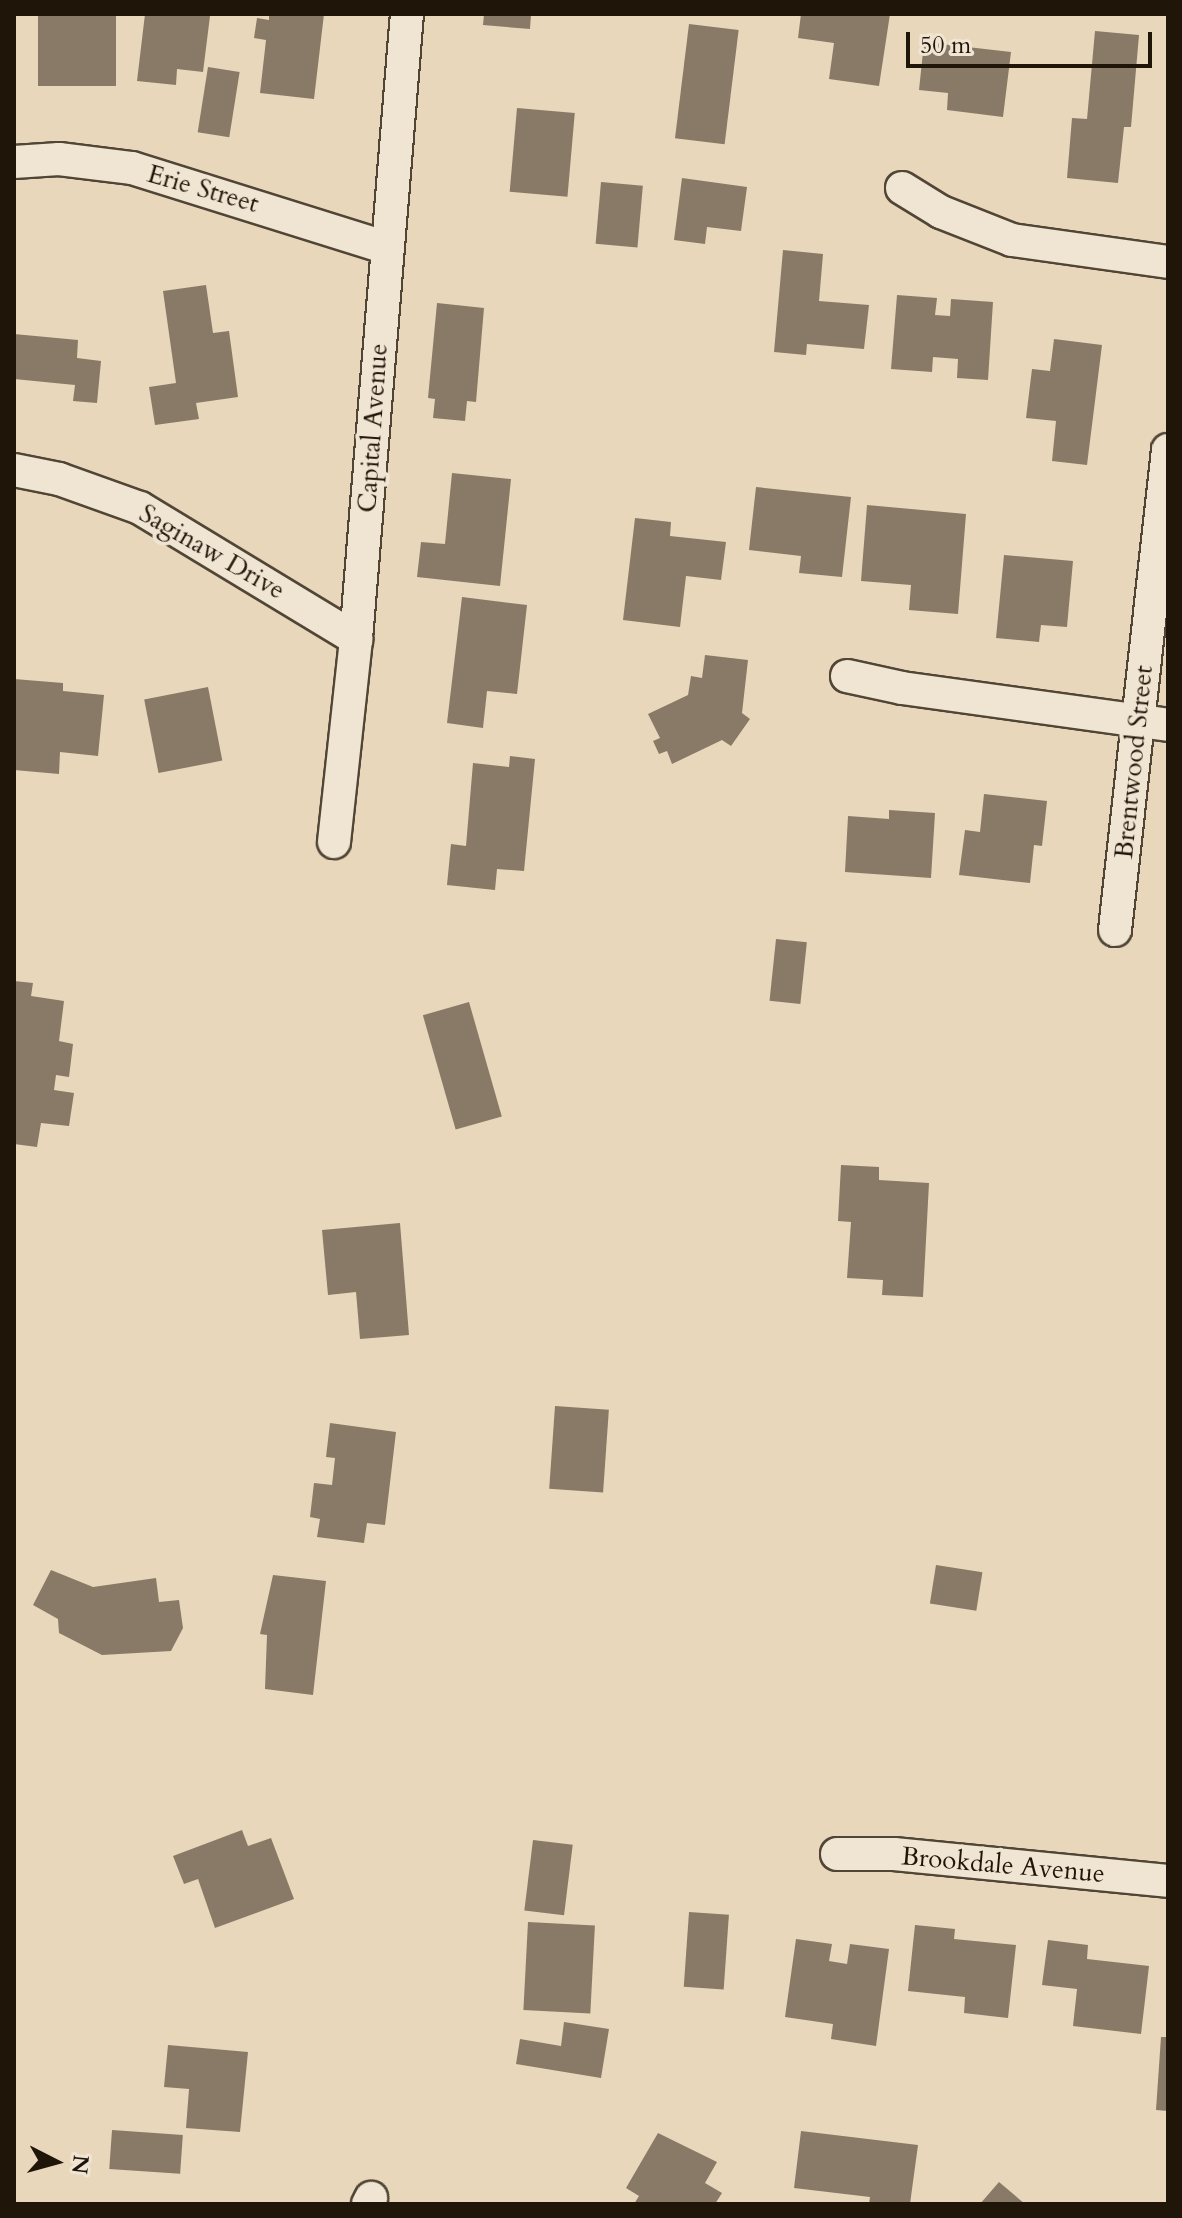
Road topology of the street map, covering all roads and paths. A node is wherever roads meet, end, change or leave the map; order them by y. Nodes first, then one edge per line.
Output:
1 (407, 14) edge
2 (14, 162) edge
3 (902, 188) dead end
4 (387, 248) junction
5 (1168, 262) edge
6 (1168, 450) edge
7 (14, 470) edge
8 (356, 639) junction
9 (847, 676) dead end
10 (1153, 724) edge
11 (334, 842) dead end
12 (1115, 930) dead end
13 (837, 1854) dead end
14 (1168, 1881) edge

1 - 4 street, Capital Avenue
2 - 4 street, Erie Street
3 - 5 street
4 - 8 street, Capital Avenue
6 - 10 street, Brentwood Street
7 - 8 street, Saginaw Drive
8 - 11 street, Capital Avenue
9 - 10 street
10 - 12 street, Brentwood Street
13 - 14 street, Brookdale Avenue

